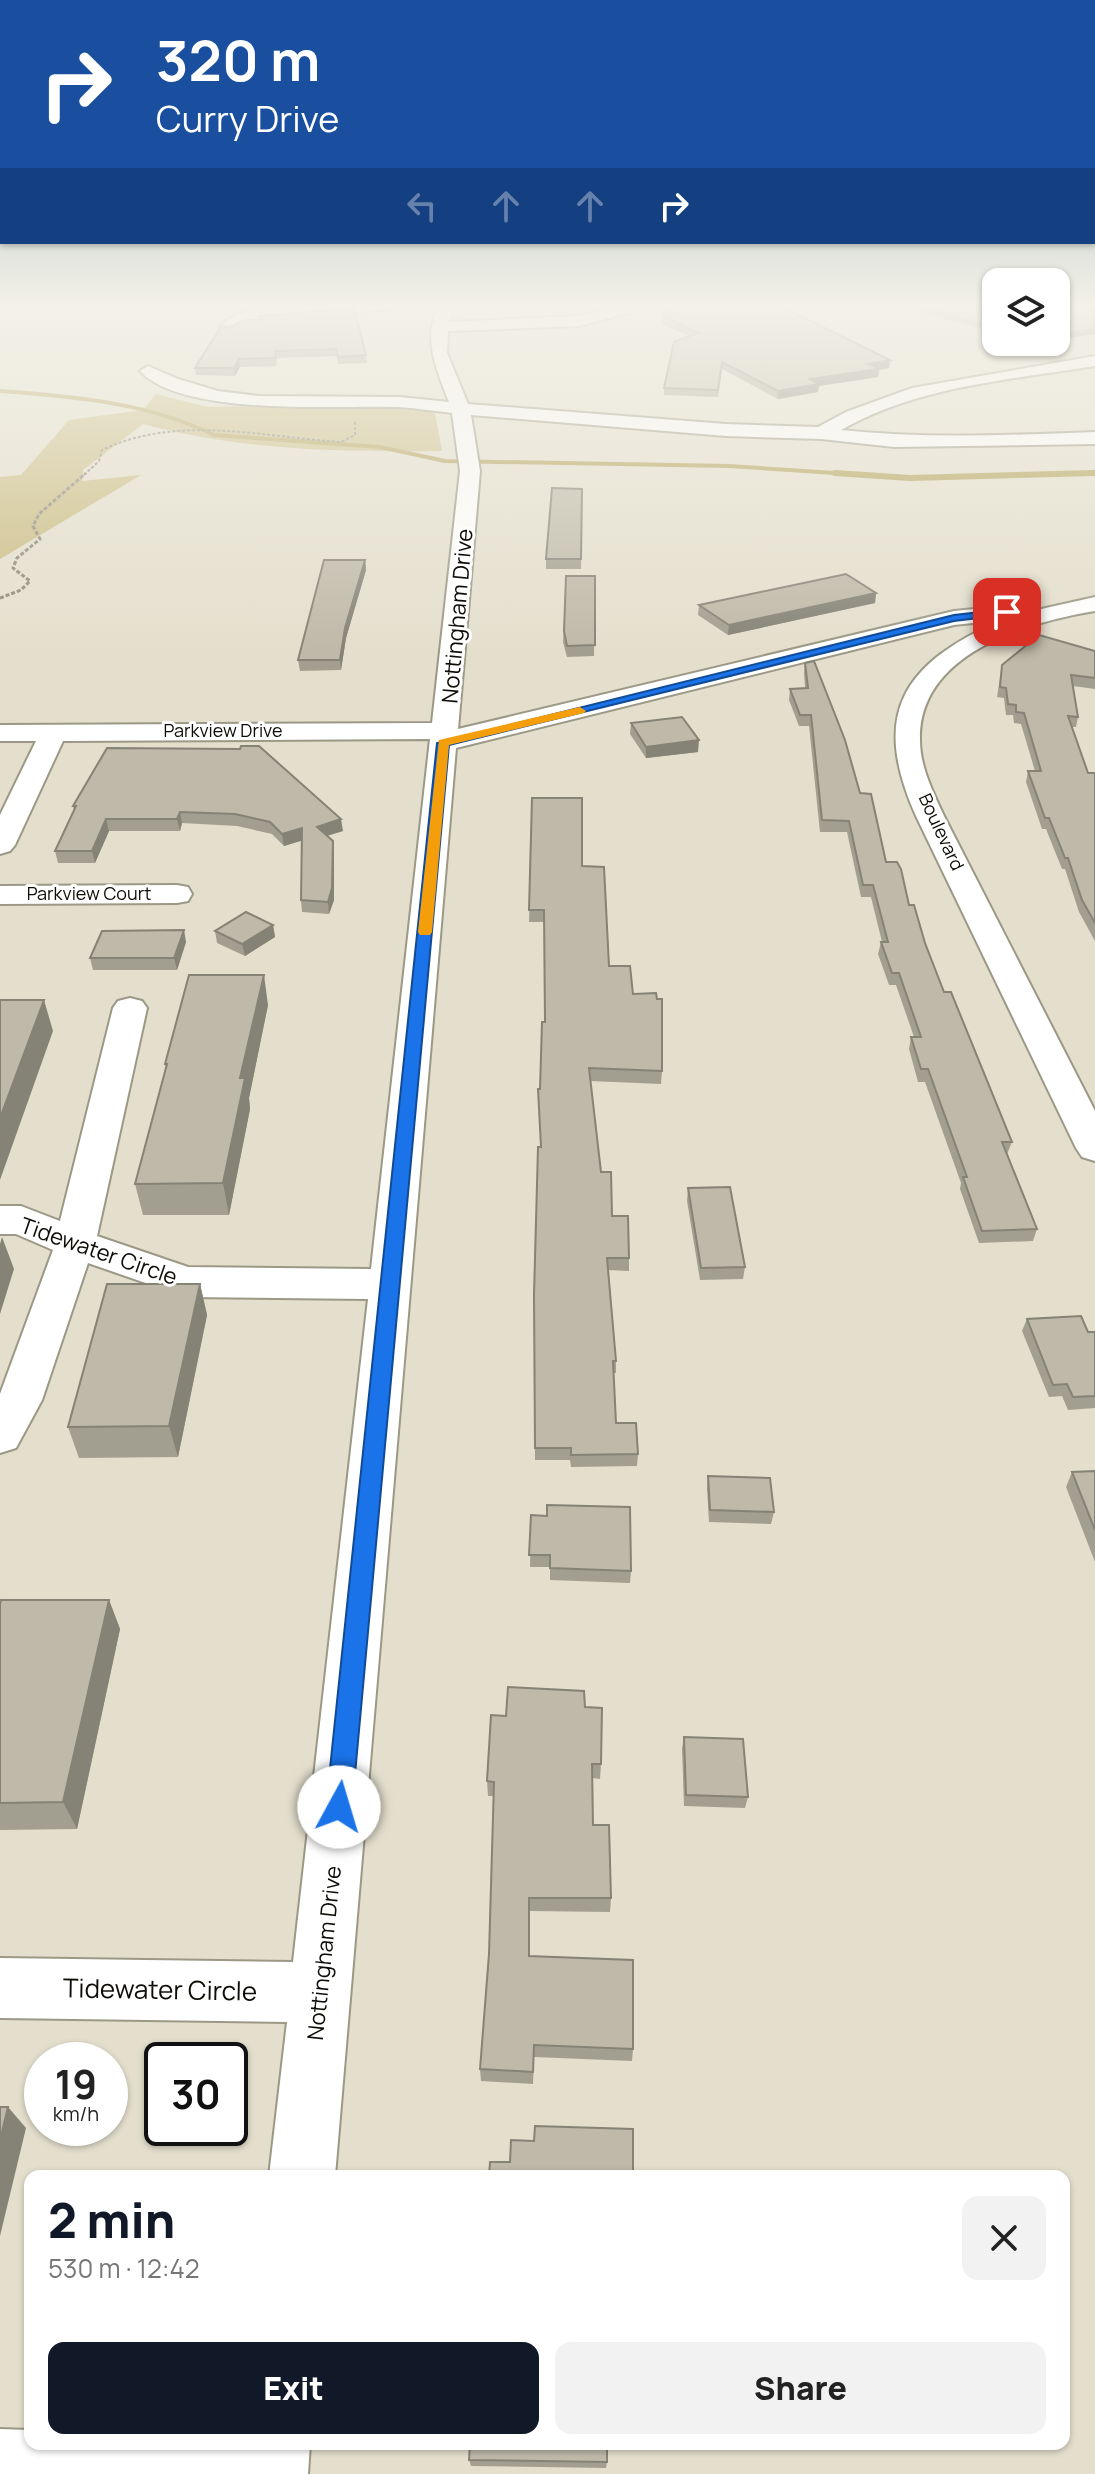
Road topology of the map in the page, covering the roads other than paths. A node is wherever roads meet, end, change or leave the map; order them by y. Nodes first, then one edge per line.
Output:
1 (462, 419) edge
2 (586, 419) edge
3 (845, 419) edge
4 (821, 433) junction
5 (1095, 438) edge
6 (1095, 604) edge
7 (1055, 610) junction
8 (54, 732) junction
9 (0, 733) edge
10 (445, 737) junction
11 (0, 845) edge
12 (177, 894) dead end
13 (0, 895) edge
14 (130, 1008) dead end
15 (1095, 1148) edge
16 (0, 1220) edge
17 (75, 1243) junction
18 (391, 1284) junction
19 (16, 1366) edge
20 (0, 1435) edge
21 (0, 1988) edge
22 (321, 1992) junction
23 (303, 2170) edge
24 (273, 2450) edge
25 (0, 2465) edge
26 (221, 2474) edge
27 (271, 2474) edge

1 - 10 street, Nottingham Drive
2 - 4 street
3 - 4 street
4 - 5 street
6 - 7 street, Boulevard
7 - 10 street, Parkview Drive
7 - 15 street, Boulevard
8 - 9 street, Parkview Drive
8 - 10 street, Parkview Drive
8 - 11 street
10 - 18 street, Nottingham Drive
12 - 13 street, Parkview Court
14 - 17 street
16 - 17 street, Tidewater Circle
17 - 18 street, Tidewater Circle
17 - 19 street
18 - 22 street, Nottingham Drive
19 - 20 street
21 - 22 street, Tidewater Circle
22 - 23 street, Nottingham Drive
24 - 27 street
25 - 26 street

